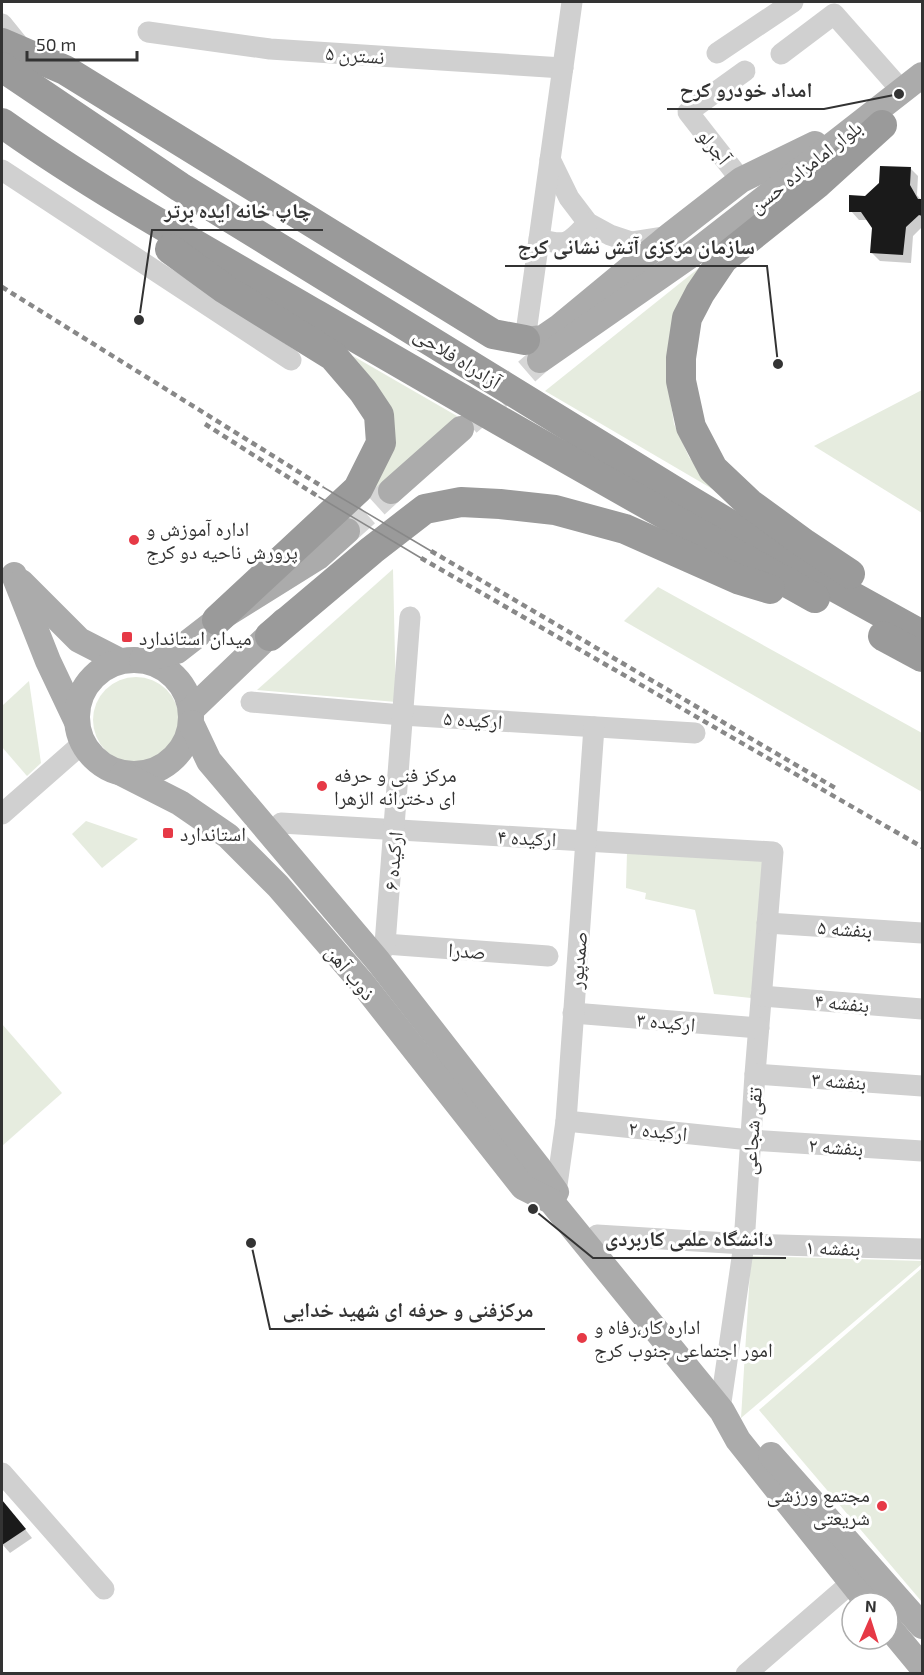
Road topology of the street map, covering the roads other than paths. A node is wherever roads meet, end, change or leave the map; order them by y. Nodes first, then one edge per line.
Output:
1 (572, 2) edge
2 (793, 2) edge
3 (2, 24) edge
4 (148, 32) dead end
5 (717, 53) dead end
6 (10, 54) edge
7 (781, 54) dead end
8 (563, 68) junction
9 (745, 71) dead end
10 (922, 75) edge
11 (912, 92) edge
12 (2, 123) edge
13 (869, 126) junction
14 (550, 159) junction
15 (2, 170) edge
16 (741, 180) junction
17 (121, 200) junction
18 (588, 223) junction
19 (669, 236) junction
20 (539, 239) junction
21 (539, 358) junction
22 (291, 360) dead end
23 (466, 434) tunnel mouth
24 (398, 496) tunnel mouth
25 (8, 569) edge
26 (831, 608) junction
27 (410, 616) dead end
28 (217, 621) junction
29 (922, 627) edge
30 (922, 635) edge
31 (270, 636) junction
32 (922, 657) edge
33 (131, 660) junction
34 (251, 702) dead end
35 (402, 715) junction
36 (191, 716) junction
37 (594, 727) junction
38 (79, 732) junction
39 (695, 733) dead end
40 (123, 774) junction
41 (2, 814) edge
42 (281, 823) dead end
43 (394, 830) junction
44 (587, 841) junction
45 (773, 852) joint
46 (767, 923) junction
47 (922, 933) edge
48 (381, 952) junction
49 (548, 956) dead end
50 (363, 984) junction
51 (761, 996) junction
52 (922, 1009) edge
53 (573, 1013) junction
54 (759, 1028) junction
55 (755, 1074) junction
56 (922, 1086) edge
57 (566, 1121) junction
58 (750, 1140) junction
59 (922, 1151) edge
60 (553, 1196) junction
61 (597, 1235) dead end
62 (744, 1244) junction
63 (922, 1250) edge
64 (721, 1410) junction
65 (2, 1473) edge
66 (851, 1583) junction
67 (104, 1589) dead end
68 (858, 1591) edge
69 (922, 1626) edge
70 (900, 1640) edge
71 (922, 1667) edge
72 (746, 1674) edge

1 - 8 street
2 - 5 street
3 - 6 street
4 - 8 street, نسترن ۵
6 - 21 highway
6 - 30 highway, آزادراه فلاحی
7 - 11 street
8 - 14 street
9 - 16 street, آجرلو
10 - 11 main road, بلوار امامزاده حسن
11 - 13 main road, بلوار امامزاده حسن
12 - 17 highway, آزادراه فلاحی
13 - 16 main road
13 - 21 main road, بلوار امامزاده حسن
13 - 29 highway
14 - 18 street
14 - 20 street
15 - 22 street
16 - 19 main road
17 - 26 highway, آزادراه فلاحی
17 - 28 highway
18 - 19 street
18 - 20 street
19 - 21 main road
20 - 21 street
23 - 24 main road
25 - 33 main road
25 - 38 main road
26 - 31 highway
26 - 32 highway, آزادراه فلاحی
27 - 35 street, ارکیده ۶
28 - 31 main road
28 - 33 main road
31 - 36 main road
33 - 36 main road
33 - 38 main road
34 - 35 street, ارکیده ۵
35 - 37 street, ارکیده ۵
35 - 43 street, ارکیده ۶
36 - 40 main road
36 - 48 main road, ذوب آهن
37 - 39 street, ارکیده ۵
37 - 44 street, صمدپور
38 - 40 main road
38 - 41 street
40 - 50 main road, ذوب آهن
42 - 43 street, ارکیده ۴
43 - 44 street, ارکیده ۴
43 - 48 street, ارکیده ۶
44 - 45 street, ارکیده ۴
44 - 53 street, صمدپور
45 - 46 street, تقی شجاعی
46 - 47 street, بنفشه ۵
46 - 51 street, تقی شجاعی
48 - 49 street, صدرا
48 - 50 main road
48 - 60 main road, ذوب آهن
50 - 60 main road, ذوب آهن
51 - 52 street, بنفشه ۴
51 - 54 street, تقی شجاعی
53 - 54 street, ارکیده ۳
53 - 57 street, صمدپور
54 - 55 street, تقی شجاعی
55 - 56 street, بنفشه ۳
55 - 58 street, تقی شجاعی
57 - 58 street, ارکیده ۲
57 - 60 street, صمدپور
58 - 59 street, بنفشه ۲
58 - 62 street, تقی شجاعی
60 - 64 main road, ذوب آهن
61 - 62 street, بنفشه ۱
62 - 63 street, بنفشه ۱
62 - 64 street, تقی شجاعی
64 - 66 main road, ذوب آهن
64 - 69 main road, ذوب آهن
65 - 67 street
66 - 68 main road, ذوب آهن
66 - 72 street
70 - 71 main road

